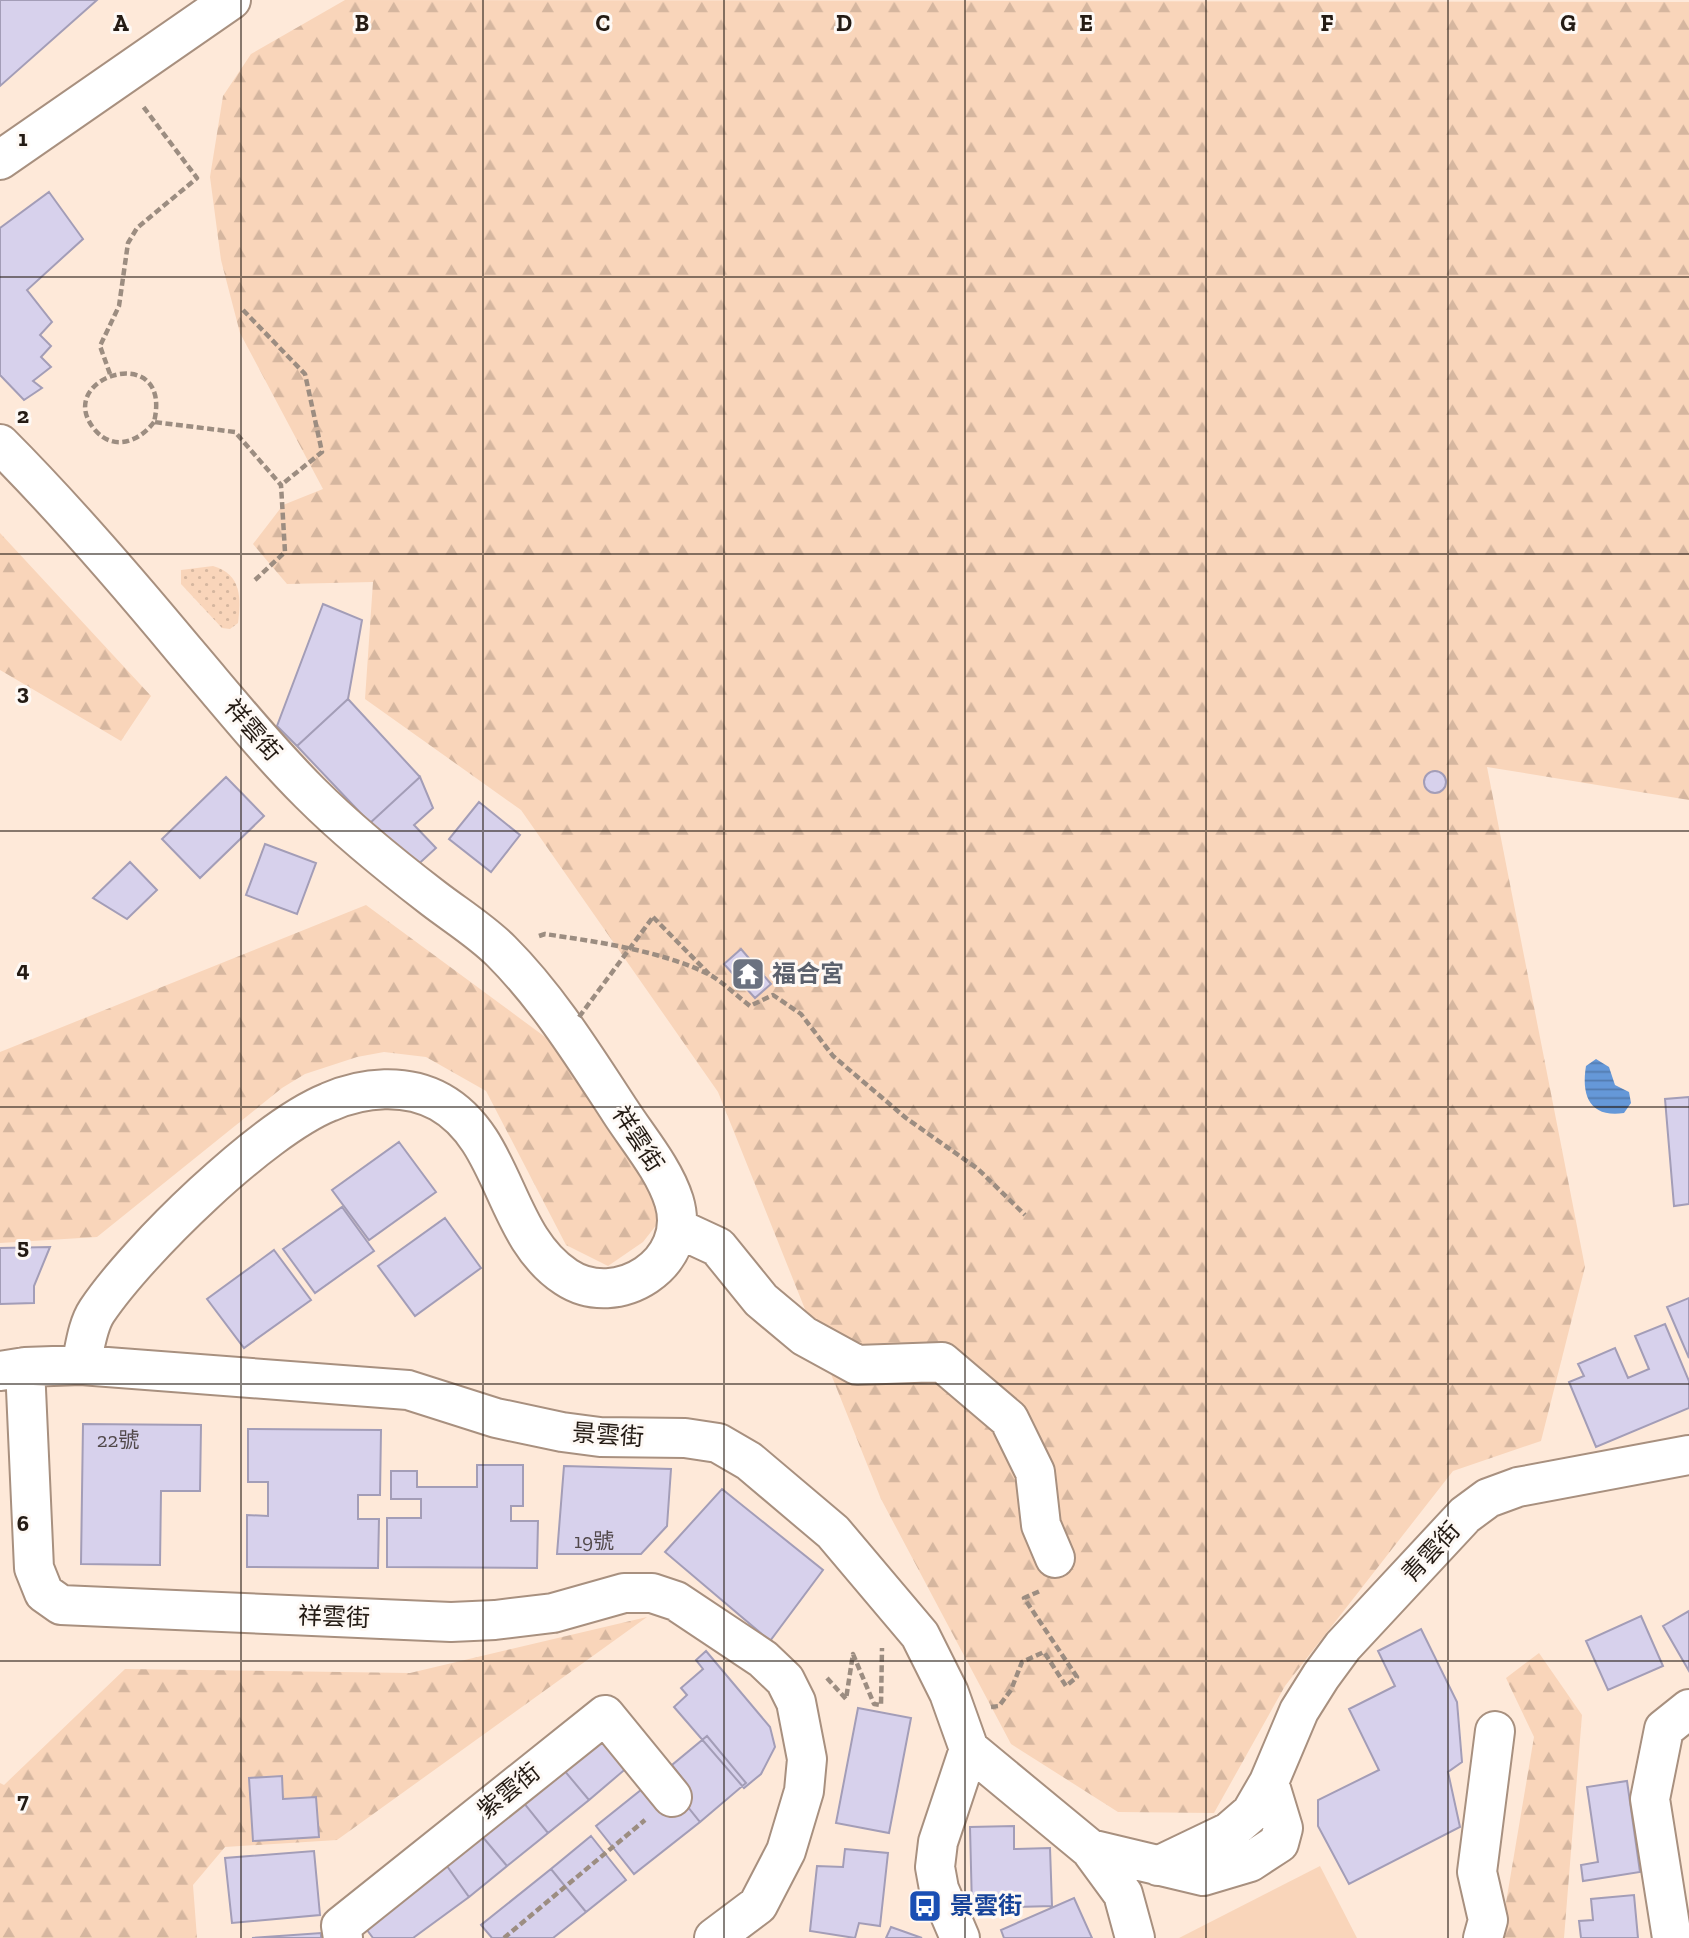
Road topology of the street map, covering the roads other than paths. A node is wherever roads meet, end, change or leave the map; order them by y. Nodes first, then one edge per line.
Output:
1 (231, 0) edge
2 (0, 160) edge
3 (0, 444) edge
4 (677, 1228) junction
5 (81, 1365) junction
6 (13, 1369) edge
7 (1689, 1455) edge
8 (1055, 1558) dead end
9 (1689, 1709) edge
10 (1495, 1731) dead end
11 (970, 1749) junction
12 (672, 1797) road end
13 (1090, 1849) junction
14 (343, 1938) edge
15 (714, 1938) edge
16 (960, 1938) edge
17 (1135, 1938) edge
18 (1483, 1938) edge
19 (1672, 1938) edge

1 - 2 street
3 - 4 street, 祥雲街
4 - 5 street
4 - 8 street
5 - 6 street, 景雲街
5 - 11 street, 景雲街
6 - 15 street, 祥雲街
7 - 13 street, 青雲街
9 - 19 street
10 - 18 street
11 - 13 street
11 - 16 street
12 - 14 street, 紫雲街
13 - 17 street

